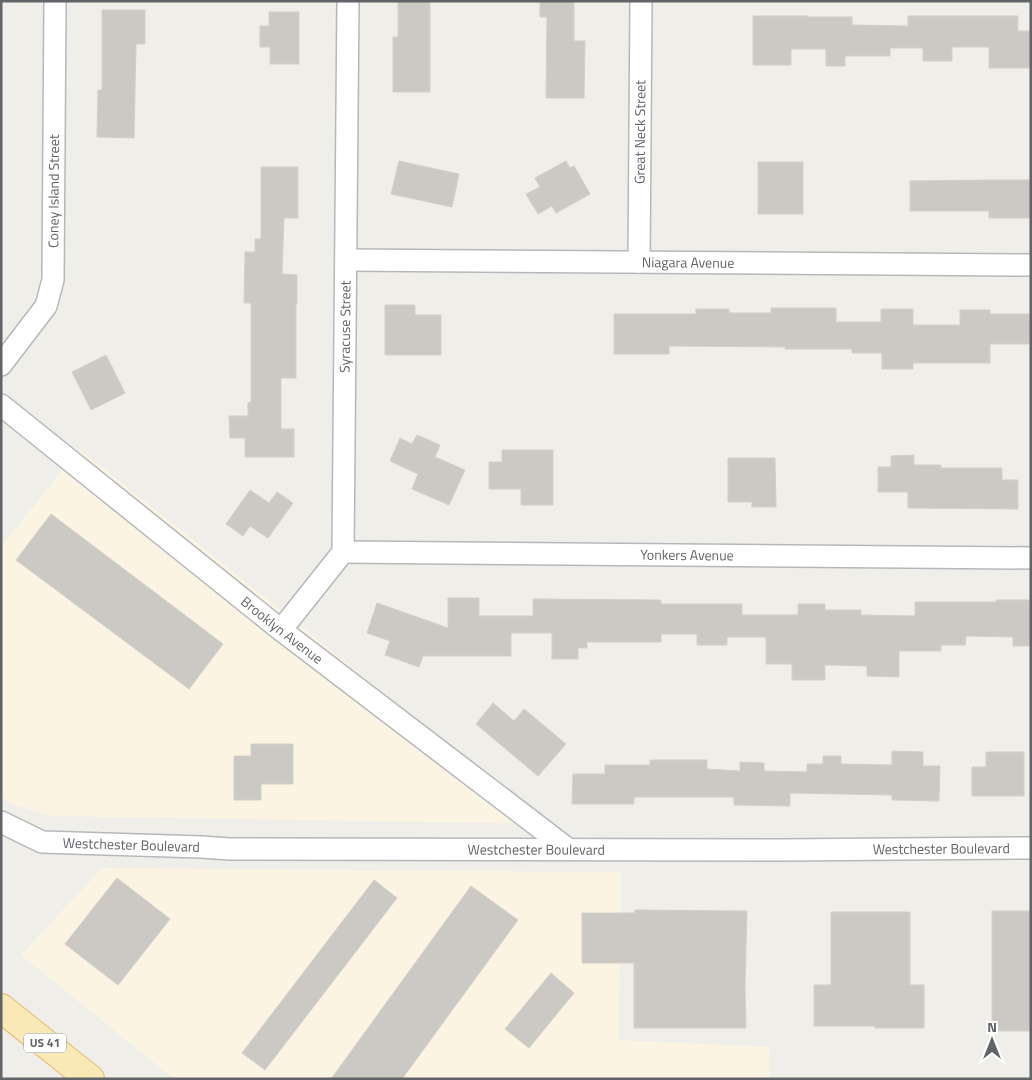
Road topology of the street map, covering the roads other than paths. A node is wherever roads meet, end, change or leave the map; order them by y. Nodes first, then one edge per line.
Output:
1 (55, 1) edge
2 (348, 1) edge
3 (641, 1) edge
4 (346, 260) junction
5 (639, 262) junction
6 (1031, 265) edge
7 (1, 364) edge
8 (1, 405) edge
9 (343, 552) junction
10 (1031, 558) edge
11 (281, 630) junction
12 (1, 822) edge
13 (1031, 848) edge
14 (568, 849) junction
15 (1, 1008) edge
16 (90, 1079) edge

1 - 7 street, Coney Island Street
2 - 4 street, Syracuse Street
3 - 5 street, Great Neck Street
4 - 5 street, Niagara Avenue
4 - 9 street, Syracuse Street
5 - 6 street, Niagara Avenue
8 - 11 street, Brooklyn Avenue
9 - 10 street, Yonkers Avenue
9 - 11 street
11 - 14 street, Brooklyn Avenue
12 - 14 street, Westchester Boulevard
13 - 14 street, Westchester Boulevard
15 - 16 main road, US 41

